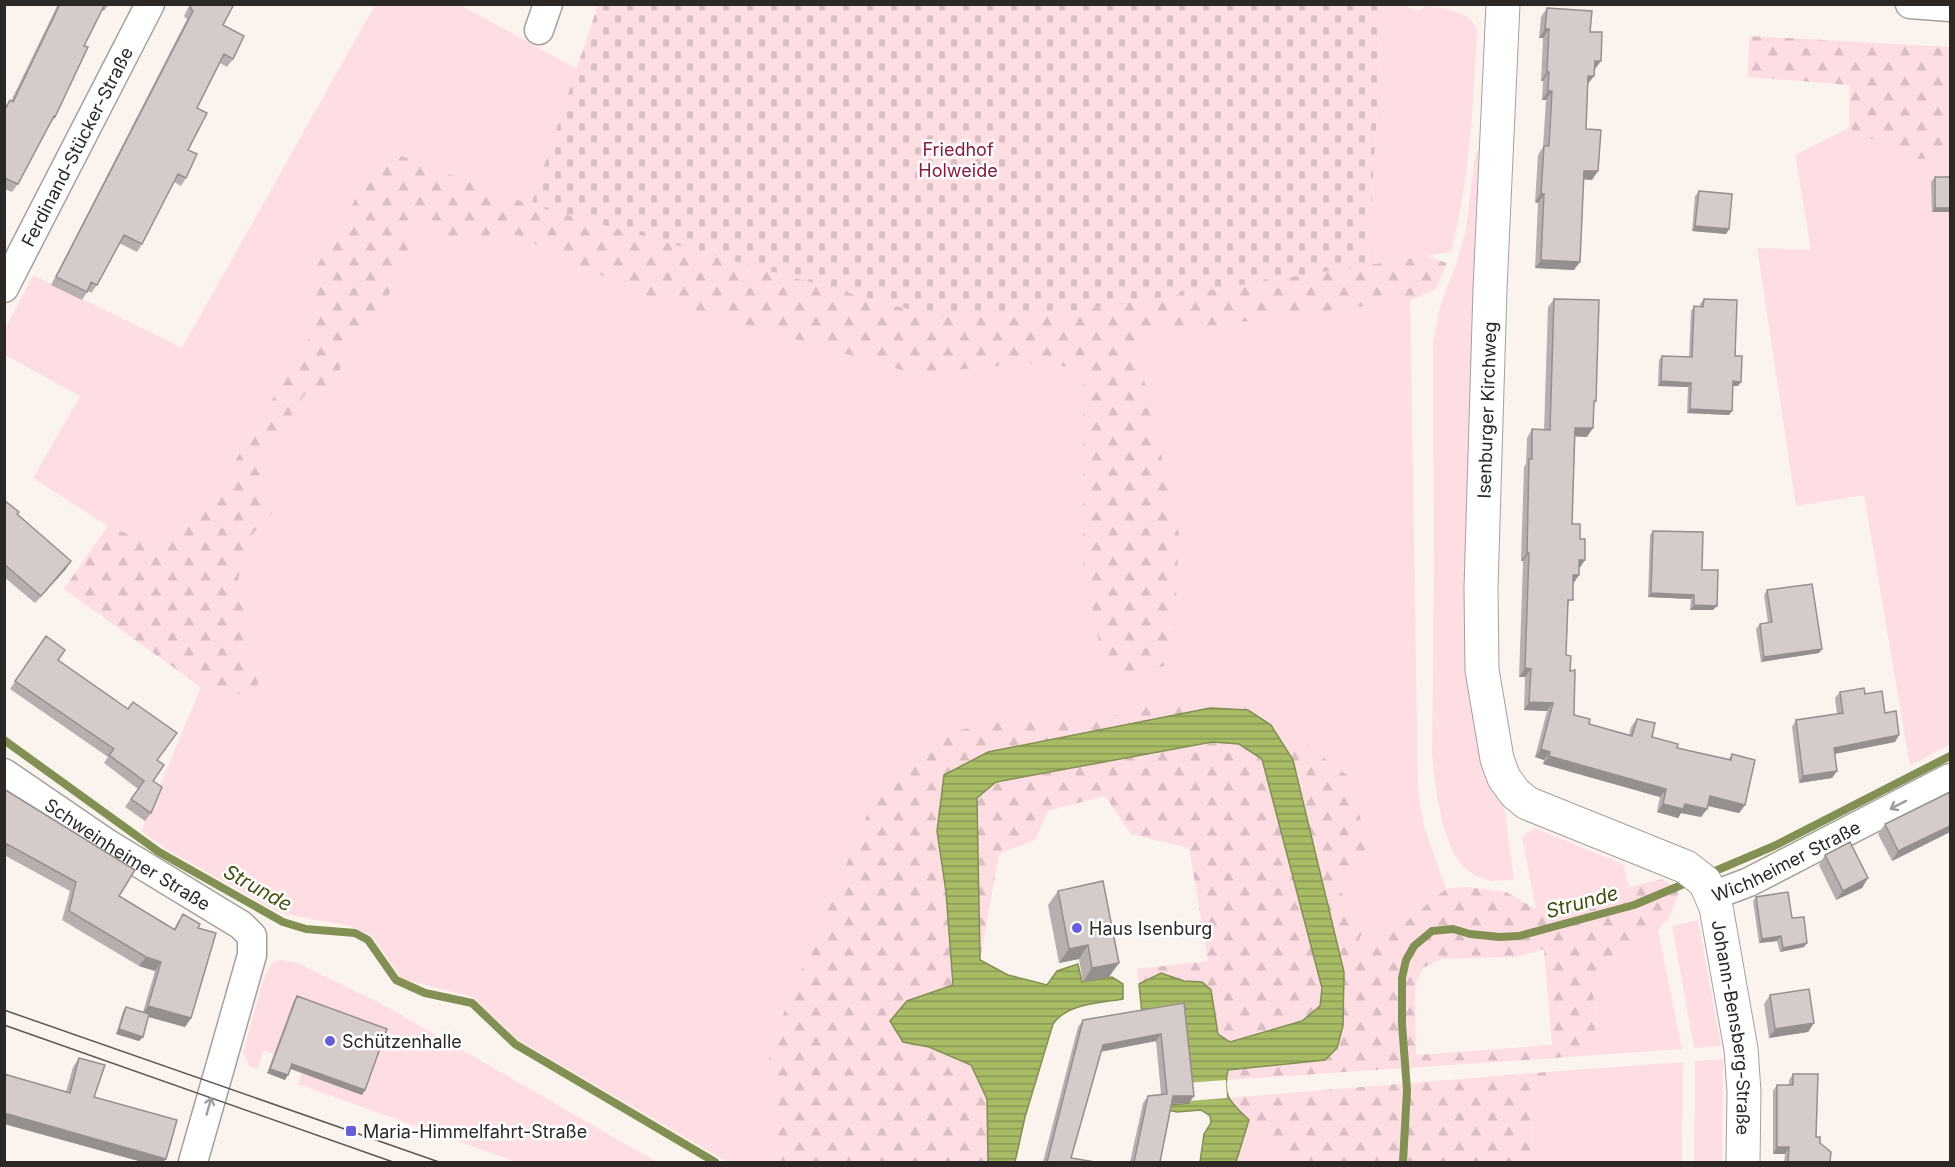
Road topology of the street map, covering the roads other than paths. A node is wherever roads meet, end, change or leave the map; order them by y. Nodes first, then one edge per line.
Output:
1 (150, 4) edge
2 (1503, 4) edge
3 (1910, 4) edge
4 (1950, 7) edge
5 (4, 288) edge
6 (4, 773) edge
7 (1950, 778) edge
8 (1527, 803) joint
9 (1704, 883) junction
10 (193, 1162) edge
11 (1743, 1162) edge

1 - 5 street, Ferdinand-Stücker-Straße
2 - 8 street, Isenburger Kirchweg
3 - 4 street
10 -> 6 street, Schweinheimer Straße
7 -> 9 street, Wichheimer Straße
8 - 9 street, Wichheimer Straße
9 - 11 street, Johann-Bensberg-Straße

